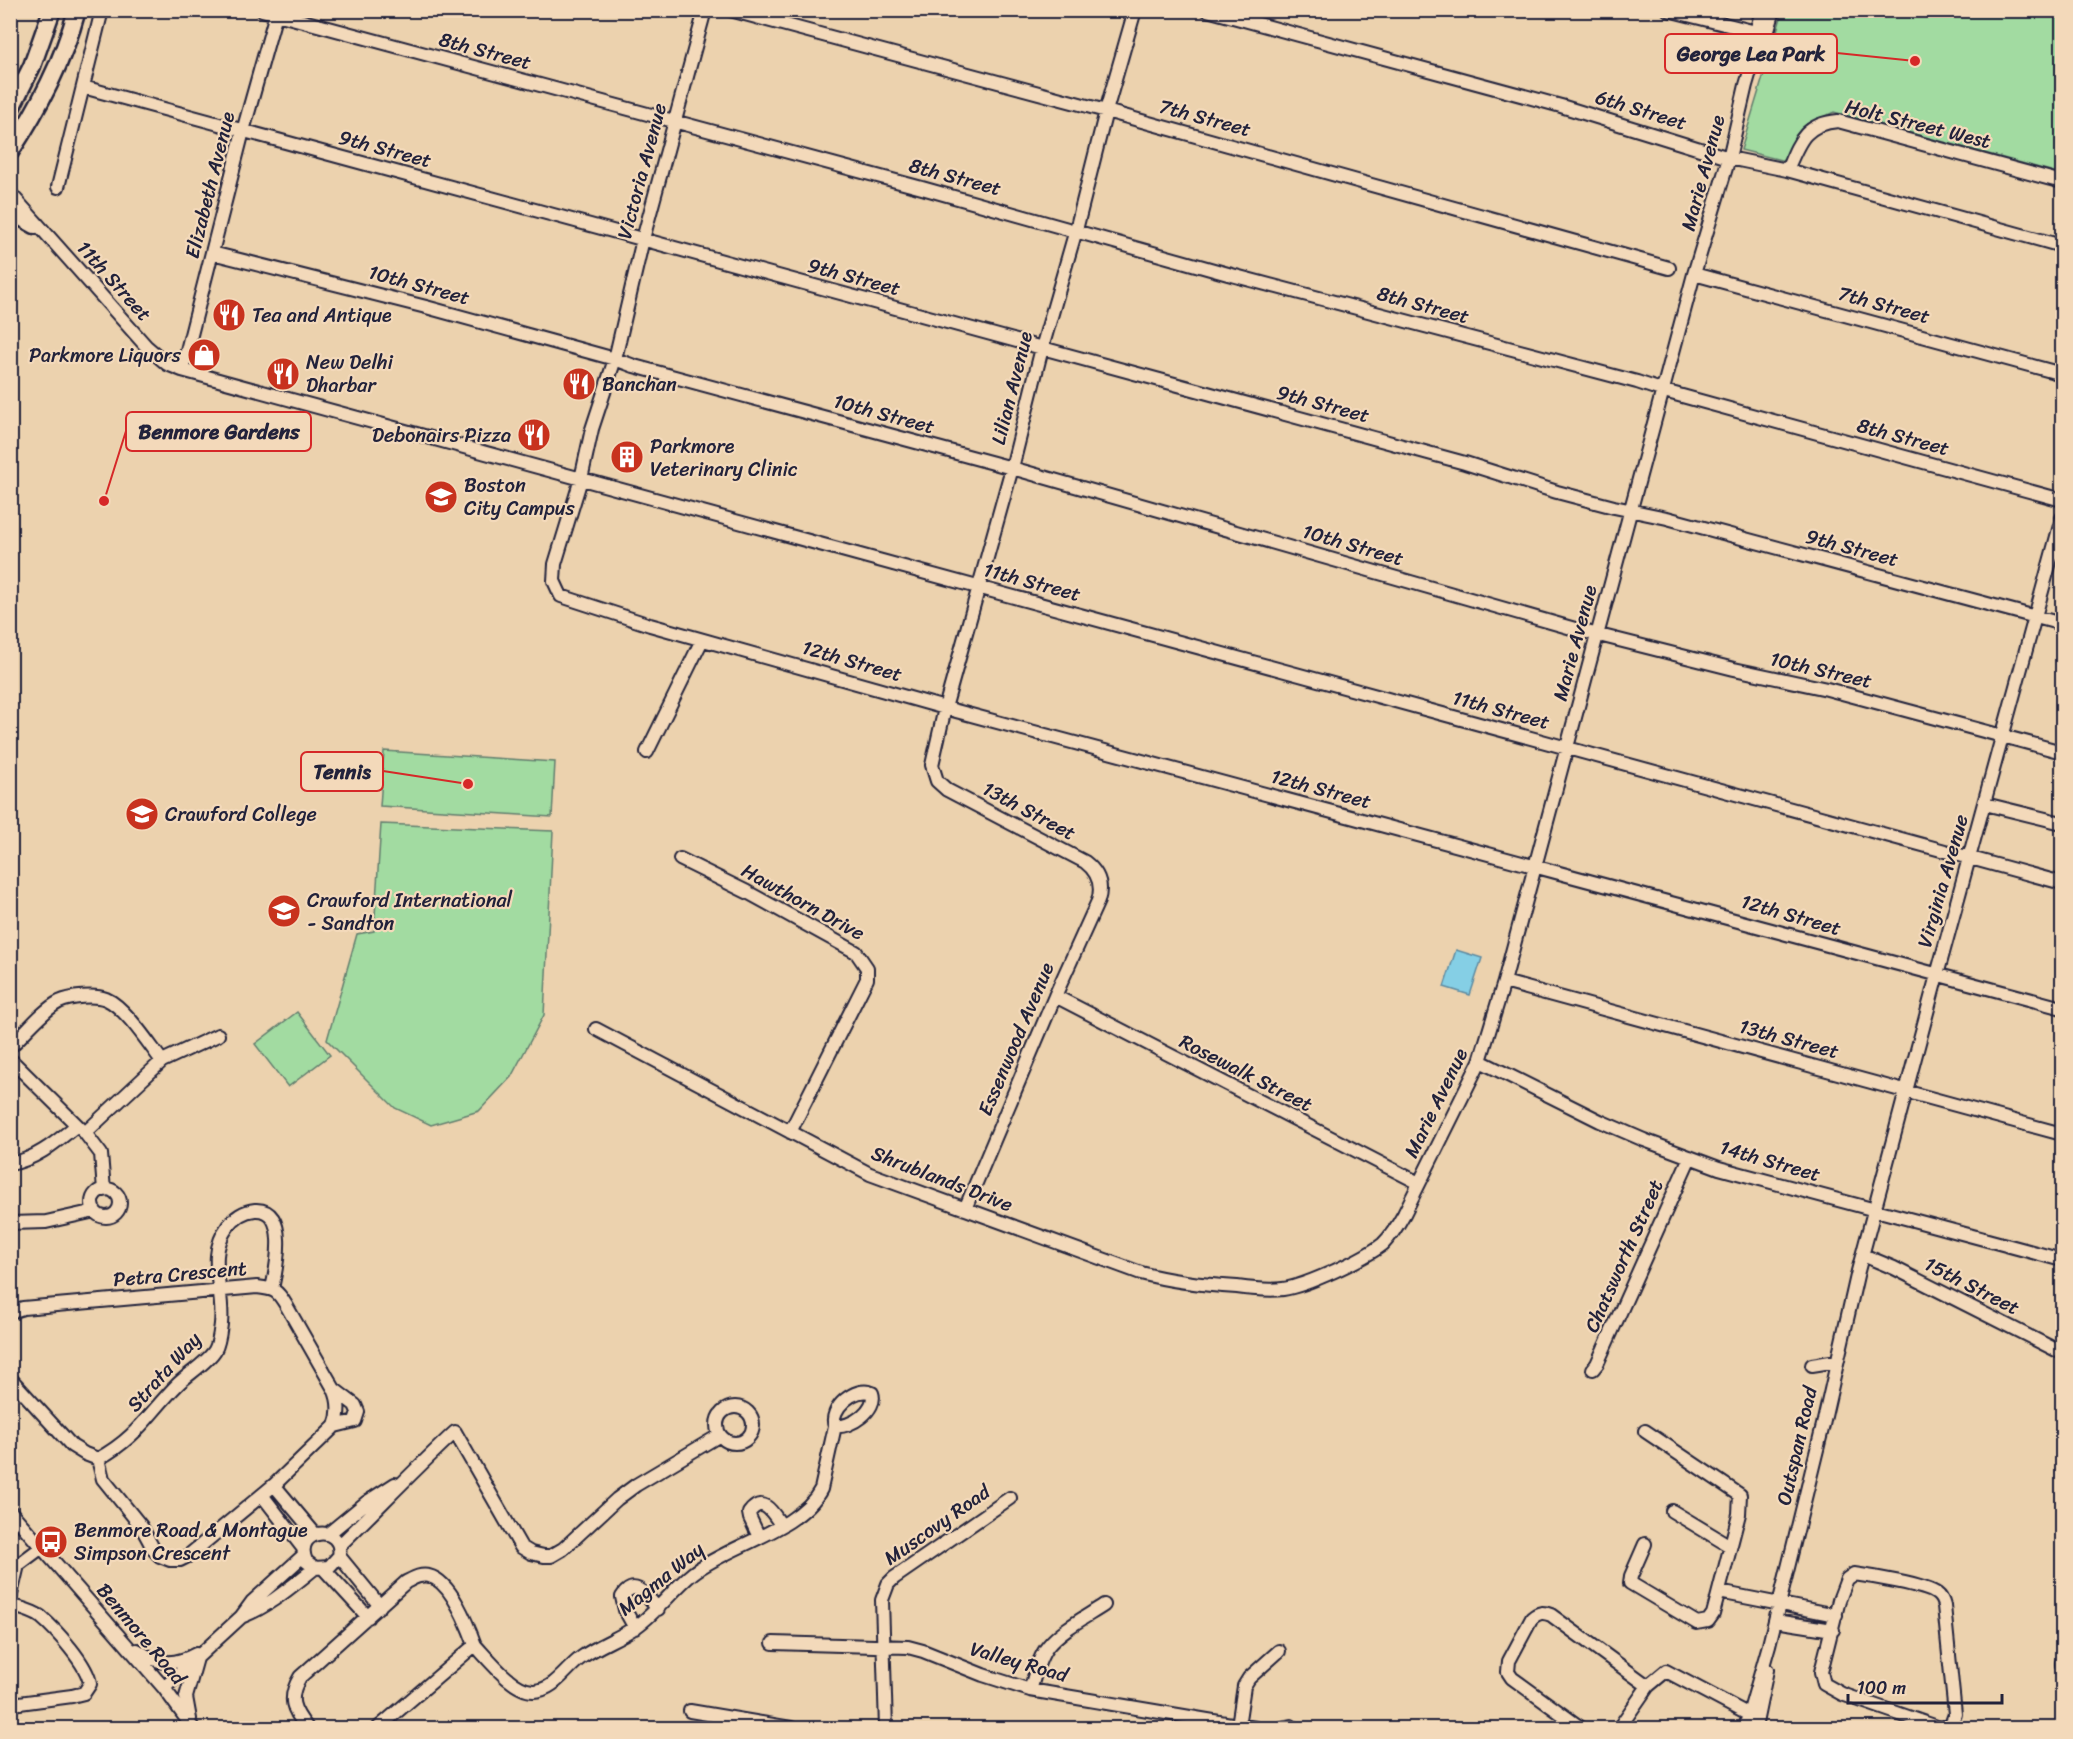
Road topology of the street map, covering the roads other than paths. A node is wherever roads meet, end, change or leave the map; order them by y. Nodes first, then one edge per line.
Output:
1 (52, 10) edge
2 (77, 10) edge
3 (102, 10) edge
4 (262, 10) edge
5 (705, 10) edge
6 (730, 10) edge
7 (1135, 10) edge
8 (1207, 10) edge
9 (1668, 10) edge
10 (1762, 10) edge
11 (1774, 10) edge
12 (277, 13) edge
13 (1756, 32) junction
14 (1758, 48) junction
15 (83, 87) junction
16 (10, 110) edge
17 (1106, 111) junction
18 (676, 122) junction
19 (243, 131) junction
20 (10, 152) edge
21 (1729, 158) junction
22 (1787, 170) junction
23 (2062, 182) edge
24 (58, 187) dead end
25 (10, 193) edge
26 (10, 205) edge
27 (10, 211) edge
28 (39, 228) junction
29 (1076, 230) junction
30 (643, 239) junction
31 (2062, 246) edge
32 (213, 253) junction
33 (1669, 268) dead end
34 (1694, 274) junction
35 (1042, 348) junction
36 (615, 359) junction
37 (182, 370) junction
38 (2062, 374) edge
39 (1664, 391) junction
40 (1012, 468) junction
41 (581, 479) junction
42 (2062, 500) edge
43 (1632, 510) junction
44 (2062, 518) edge
45 (979, 588) junction
46 (2035, 617) junction
47 (2062, 624) edge
48 (1598, 634) junction
49 (702, 640) junction
50 (945, 708) junction
51 (2002, 737) junction
52 (1567, 748) junction
53 (647, 752) dead end
54 (2062, 752) edge
55 (934, 776) joint
56 (1985, 804) junction
57 (2062, 823) edge
58 (1970, 857) junction
59 (681, 859) dead end
60 (1535, 867) junction
61 (2062, 883) edge
62 (1100, 884) joint
63 (1937, 975) junction
64 (1504, 982) junction
65 (1055, 996) junction
66 (2062, 1008) edge
67 (596, 1029) dead end
68 (218, 1035) dead end
69 (10, 1047) edge
70 (10, 1059) edge
71 (162, 1061) junction
72 (1480, 1061) junction
73 (1906, 1092) junction
74 (81, 1129) junction
75 (790, 1132) junction
76 (2062, 1134) edge
77 (1689, 1157) junction
78 (10, 1164) edge
79 (1419, 1183) junction
80 (104, 1190) junction
81 (965, 1209) junction
82 (1874, 1209) junction
83 (95, 1211) junction
84 (10, 1223) edge
85 (1863, 1255) junction
86 (2062, 1260) edge
87 (1299, 1285) joint
88 (273, 1289) junction
89 (220, 1291) junction
90 (10, 1312) edge
91 (2062, 1353) edge
92 (1837, 1361) junction
93 (1812, 1365) dead end
94 (1593, 1369) dead end
95 (10, 1378) edge
96 (334, 1389) junction
97 (335, 1426) junction
98 (836, 1426) dead end
99 (1645, 1431) dead end
100 (720, 1435) dead end
101 (98, 1459) junction
102 (404, 1479) junction
103 (274, 1485) junction
104 (262, 1495) junction
105 (1010, 1498) dead end
106 (10, 1511) edge
107 (1672, 1511) dead end
108 (781, 1525) junction
109 (315, 1534) junction
110 (328, 1534) junction
111 (759, 1537) junction
112 (1645, 1544) dead end
113 (1730, 1546) junction
114 (42, 1548) junction
115 (304, 1551) junction
116 (339, 1551) junction
117 (14, 1565) edge
118 (320, 1568) junction
119 (1719, 1592) junction
120 (10, 1599) edge
121 (1779, 1603) junction
122 (10, 1605) edge
123 (1104, 1605) dead end
124 (380, 1606) junction
125 (658, 1609) junction
126 (1836, 1615) junction
127 (242, 1617) junction
128 (368, 1617) junction
129 (1775, 1621) junction
130 (635, 1628) junction
131 (1833, 1630) junction
132 (773, 1643) dead end
133 (126, 1644) junction
134 (475, 1645) junction
135 (885, 1646) junction
136 (207, 1648) junction
137 (1279, 1652) dead end
138 (197, 1657) junction
139 (1648, 1686) junction
140 (164, 1688) junction
141 (1030, 1690) junction
142 (12, 1704) dead end
143 (690, 1711) dead end
144 (1753, 1721) edge
145 (1238, 1726) junction
146 (193, 1728) edge
147 (307, 1728) edge
148 (378, 1728) edge
149 (791, 1728) edge
150 (886, 1728) edge
151 (1255, 1728) edge
152 (1581, 1728) edge
153 (1619, 1728) edge
154 (1745, 1728) edge

1 - 16 main road
2 - 20 main road
3 - 15 street
4 - 12 street, 8th Street
5 - 18 street, Victoria Avenue
6 - 17 street, 7th Street
7 - 17 street, Lilian Avenue
8 - 21 street, 6th Street
9 - 13 street
10 - 13 street, Marie Avenue
11 - 14 street, Marie Avenue
12 - 18 street, 8th Street
12 - 19 street, Elizabeth Avenue
13 - 14 street, Marie Avenue
14 - 21 street, Marie Avenue
15 - 19 street, 9th Street
15 - 24 street
17 - 29 street, Lilian Avenue
17 - 33 street, 7th Street
18 - 29 street, 8th Street
18 - 30 street, Victoria Avenue
19 - 30 street, 9th Street
19 - 32 street, Elizabeth Avenue
21 - 22 street, 6th Street
21 - 34 street, Marie Avenue
22 - 23 street, Holt Street West
22 - 31 street, 6th Street
25 - 28 street, 11th Street
26 - 28 street, 11th Street
27 - 28 main road
28 - 37 street, 11th Street
29 - 35 street, Lilian Avenue
29 - 39 street, 8th Street
30 - 35 street, 9th Street
30 - 36 street, Victoria Avenue
32 - 36 street, 10th Street
32 - 37 street, Elizabeth Avenue
34 - 38 street, 7th Street
34 - 39 street, Marie Avenue
35 - 40 street, Lilian Avenue
35 - 43 street, 9th Street
36 - 40 street, 10th Street
36 - 41 street
37 - 41 street, 11th Street
39 - 42 street, 8th Street
39 - 43 street, Marie Avenue
40 - 45 street, Lilian Avenue
40 - 48 street, 10th Street
41 - 45 street, 11th Street
41 - 49 street, 12th Street
43 - 46 street, 9th Street
43 - 48 street, Marie Avenue
44 - 46 street, Virginia Avenue
45 - 50 street, Lilian Avenue
45 - 52 street, 11th Street
46 - 47 street, 9th Street
46 - 51 street, Virginia Avenue
48 - 51 street, 10th Street
48 - 52 street, Marie Avenue
49 - 50 street, 12th Street
49 - 53 street
50 - 55 street, Lilian Avenue
50 - 60 street, 12th Street
51 - 54 street, 10th Street
51 - 56 street, Virginia Avenue
52 - 58 street, 11th Street
52 - 60 street, Marie Avenue
55 - 62 street, 13th Street
56 - 57 street
56 - 58 street, Virginia Avenue
58 - 61 street, 11th Street
58 - 63 street, Virginia Avenue
59 - 75 street, Hawthorn Drive
60 - 63 street, 12th Street
60 - 64 street, Marie Avenue
62 - 65 street, Essenwood Avenue
63 - 66 street, 12th Street
63 - 73 street, Virginia Avenue
64 - 72 street, Marie Avenue
64 - 73 street, 13th Street
65 - 79 street, Rosewalk Street
65 - 81 street, Essenwood Avenue
67 - 75 street, Shrublands Drive
68 - 71 street
69 - 71 street
70 - 74 street
71 - 74 street
72 - 77 street, 14th Street
72 - 79 street, Marie Avenue
73 - 76 street, 13th Street
73 - 82 street, Virginia Avenue
74 - 78 street
74 - 80 street
75 - 81 street, Shrublands Drive
77 - 82 street, 14th Street
77 - 94 street, Chatsworth Street
79 - 87 street, Marie Avenue
80 - 83 street
80 - 83 street
81 - 87 street, Shrublands Drive
82 - 85 street, Virginia Avenue
82 - 86 street, 14th Street
83 - 84 street
85 - 91 street, 15th Street
85 - 92 street, Outspan Road
88 - 89 street, Petra Crescent
88 - 89 street, Strata Way
88 - 96 street, Petra Crescent
89 - 90 street, Petra Crescent
89 - 101 street, Strata Way
92 - 93 street
92 - 121 street, Outspan Road
95 - 101 street
96 - 97 street, Petra Crescent
96 - 97 street
97 - 103 street
98 - 108 street, Magma Way
99 - 113 street
100 - 102 street
101 - 104 street
102 - 110 street
102 - 116 street
103 - 104 street
103 - 109 street
104 - 115 street
105 - 135 street, Muscovy Road
106 - 114 street, Benmore Road
107 - 113 street
108 - 111 street, Magma Way
108 - 111 street
109 - 110 street
109 - 115 street
110 - 116 street
111 - 125 street, Magma Way
112 - 119 street
113 - 119 street
114 - 117 street
114 - 133 street, Benmore Road
115 - 118 street
115 - 127 street
116 - 118 street
116 - 124 street
117 - 120 street
118 - 127 street
118 - 128 street
119 - 121 street
121 - 126 street
121 - 129 street, Outspan Road
122 - 142 street
123 - 141 street
124 - 128 street
124 - 134 street
125 - 130 street, Magma Way
125 - 130 street
126 - 131 street
126 - 131 street
127 - 136 street
128 - 147 street
129 - 131 street
129 - 144 street, Outspan Road
130 - 134 street, Magma Way
132 - 135 street, Valley Road
133 - 136 street
133 - 140 street, Benmore Road
134 - 148 street
135 - 141 street, Valley Road
135 - 150 street, Muscovy Road
136 - 138 street
137 - 145 street
138 - 140 street
138 - 146 street
139 - 144 street
139 - 152 street
139 - 153 street
140 - 146 street, Benmore Road
141 - 145 street, Valley Road
143 - 149 street
144 - 154 street, Outspan Road
145 - 151 street, Valley Road

